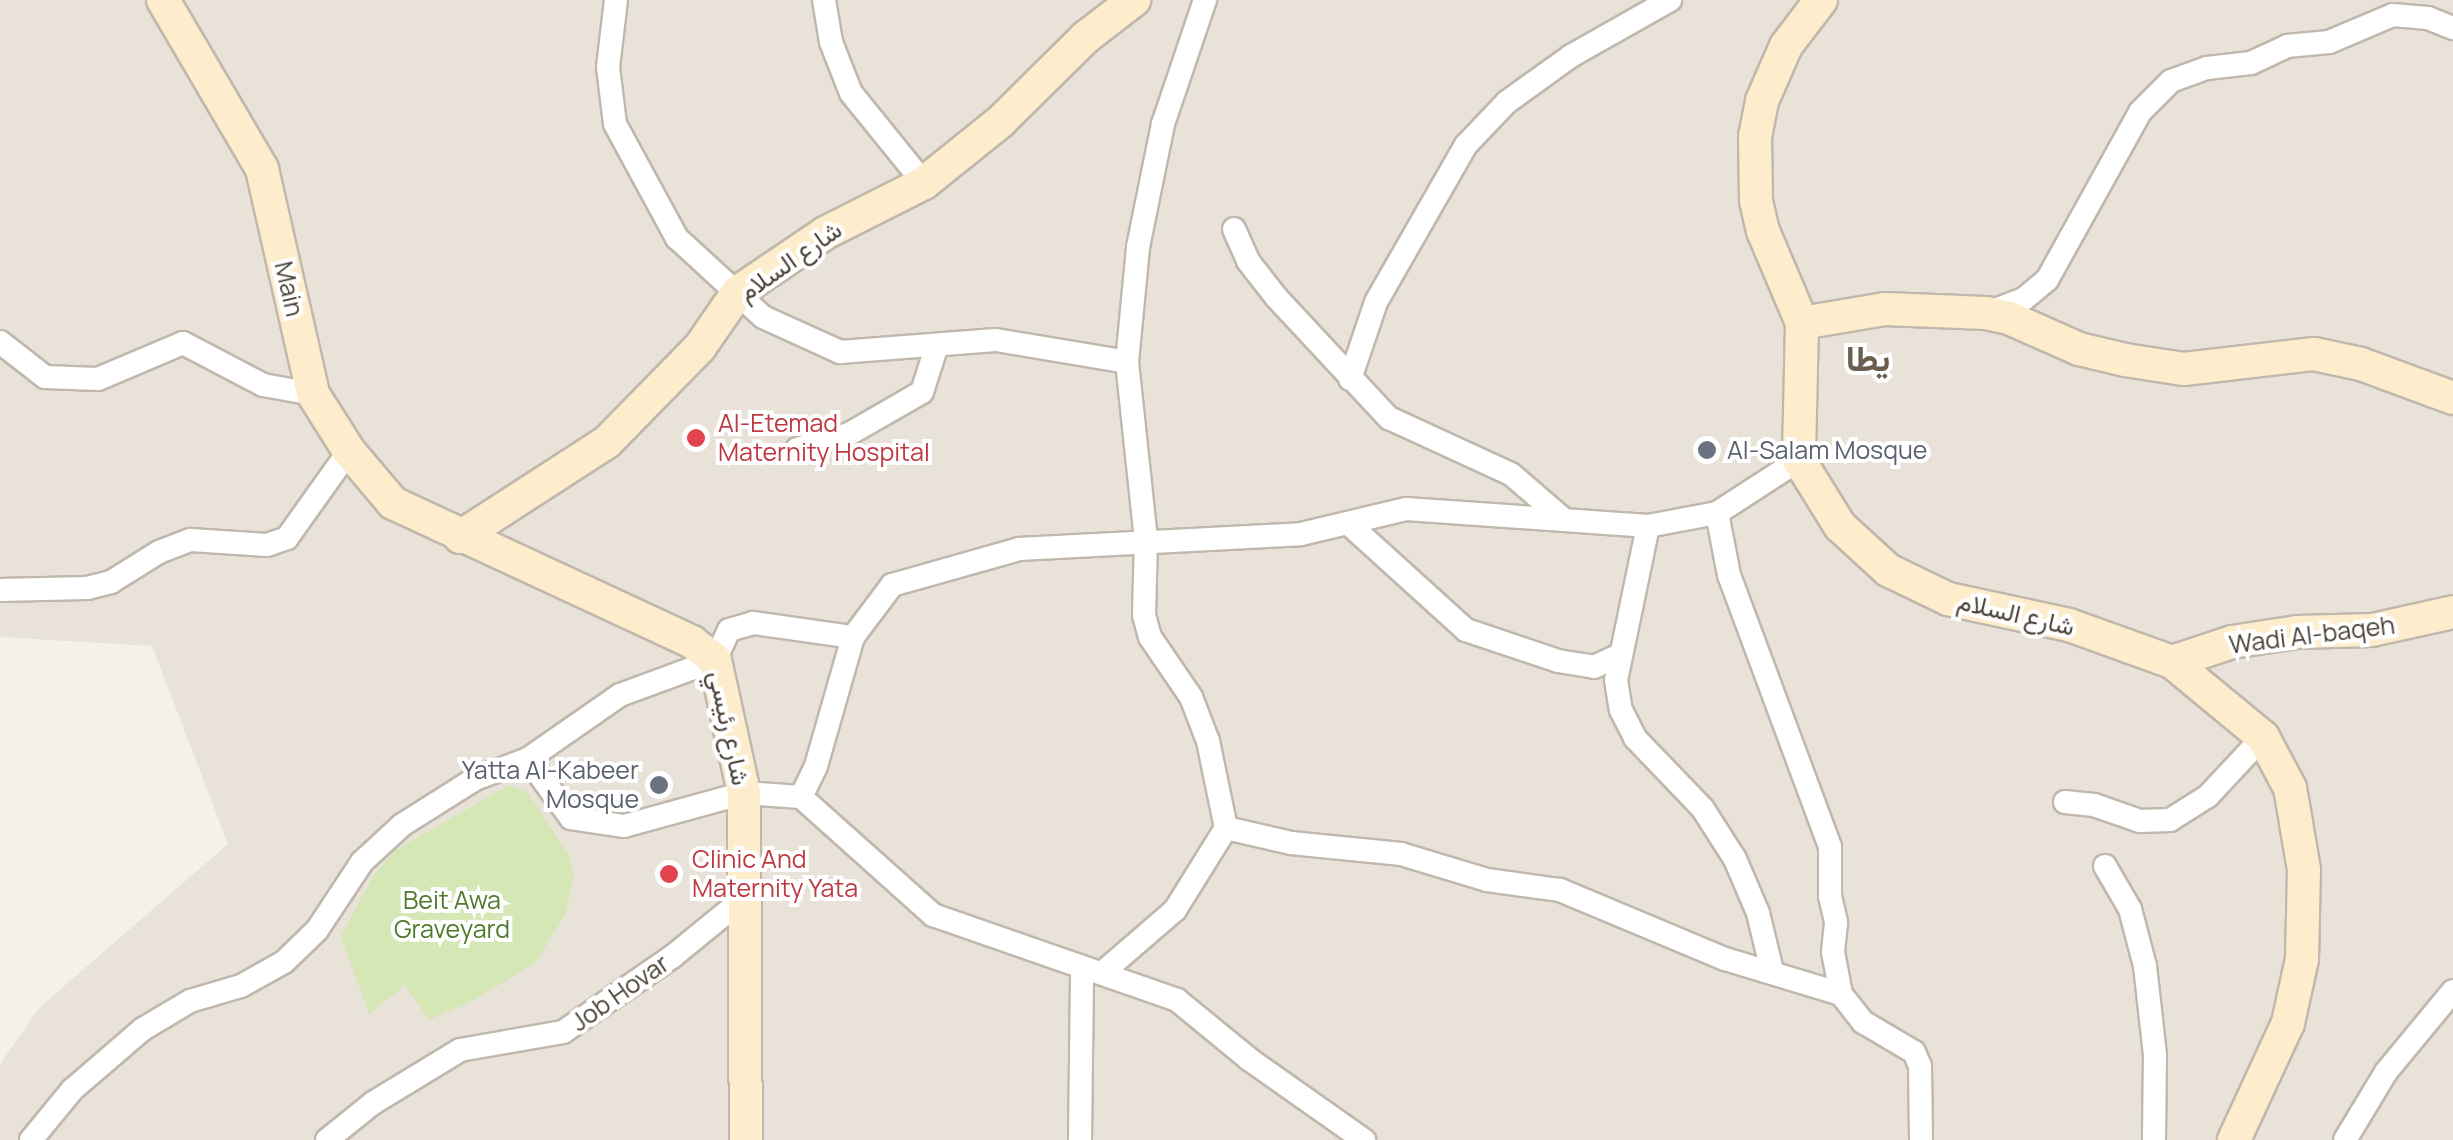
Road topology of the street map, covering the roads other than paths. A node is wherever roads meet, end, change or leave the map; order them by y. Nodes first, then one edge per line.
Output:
1 (163, 0) edge
2 (616, 0) edge
3 (824, 0) edge
4 (1134, 0) edge
5 (1204, 0) edge
6 (1670, 0) edge
7 (1821, 0) edge
8 (2453, 28) edge
9 (924, 183) junction
10 (1234, 229) dead end
11 (738, 292) junction
12 (1986, 313) junction
13 (1802, 323) junction
14 (0, 342) edge
15 (937, 346) junction
16 (1127, 362) junction
17 (1350, 379) junction
18 (313, 394) junction
19 (2453, 398) edge
20 (797, 448) dead end
21 (349, 451) junction
22 (1799, 460) junction
23 (1717, 513) junction
24 (1562, 518) junction
25 (1350, 525) junction
26 (1648, 526) junction
27 (460, 537) junction
28 (1146, 539) junction
29 (0, 590) edge
30 (2453, 612) edge
31 (853, 637) junction
32 (1620, 655) junction
33 (715, 660) junction
34 (2172, 662) junction
35 (2263, 737) junction
36 (528, 759) junction
37 (744, 794) junction
38 (801, 798) junction
39 (2065, 802) dead end
40 (1226, 828) junction
41 (2105, 866) dead end
42 (742, 900) junction
43 (1772, 971) junction
44 (1092, 972) junction
45 (2453, 991) edge
46 (1841, 994) junction
47 (30, 1140) edge
48 (327, 1140) edge
49 (746, 1140) edge
50 (1080, 1140) edge
51 (1364, 1140) edge
52 (1921, 1140) edge
53 (2154, 1140) edge
54 (2234, 1140) edge
55 (2345, 1140) edge

1 - 18 main road, Main
2 - 11 street
3 - 9 street
4 - 9 main road, شارع السلام
5 - 16 street
6 - 17 street
7 - 13 main road
8 - 12 street
9 - 11 main road, شارع السلام
10 - 17 street
11 - 15 street
11 - 27 main road, شارع السلام
12 - 13 main road
12 - 19 main road
13 - 22 main road
14 - 18 street
15 - 16 street
15 - 20 street
16 - 28 street
17 - 24 street
18 - 21 main road, Main
21 - 27 main road, Main
21 - 29 street
22 - 23 street
22 - 34 main road, شارع السلام
23 - 26 street
23 - 46 street
24 - 25 street
24 - 26 street
25 - 28 street
25 - 32 street
26 - 32 street
27 - 33 main road, شارع رئيسي
28 - 31 street
28 - 40 street
30 - 34 main road, Wadi Al-baqeh
31 - 33 street
31 - 38 street
32 - 43 street
33 - 36 street
33 - 37 main road, شارع رئيسي
34 - 35 main road, شارع السلام
35 - 39 street
35 - 54 main road, شارع السلام
36 - 37 street
36 - 47 street
37 - 38 street
37 - 42 main road, شارع رئيسي
38 - 44 street
40 - 43 street
40 - 44 street
41 - 53 street
42 - 48 street, Job Hovar
42 - 49 main road, شارع رئيسي
43 - 46 street
44 - 50 street
44 - 51 street
45 - 55 street
46 - 52 street

